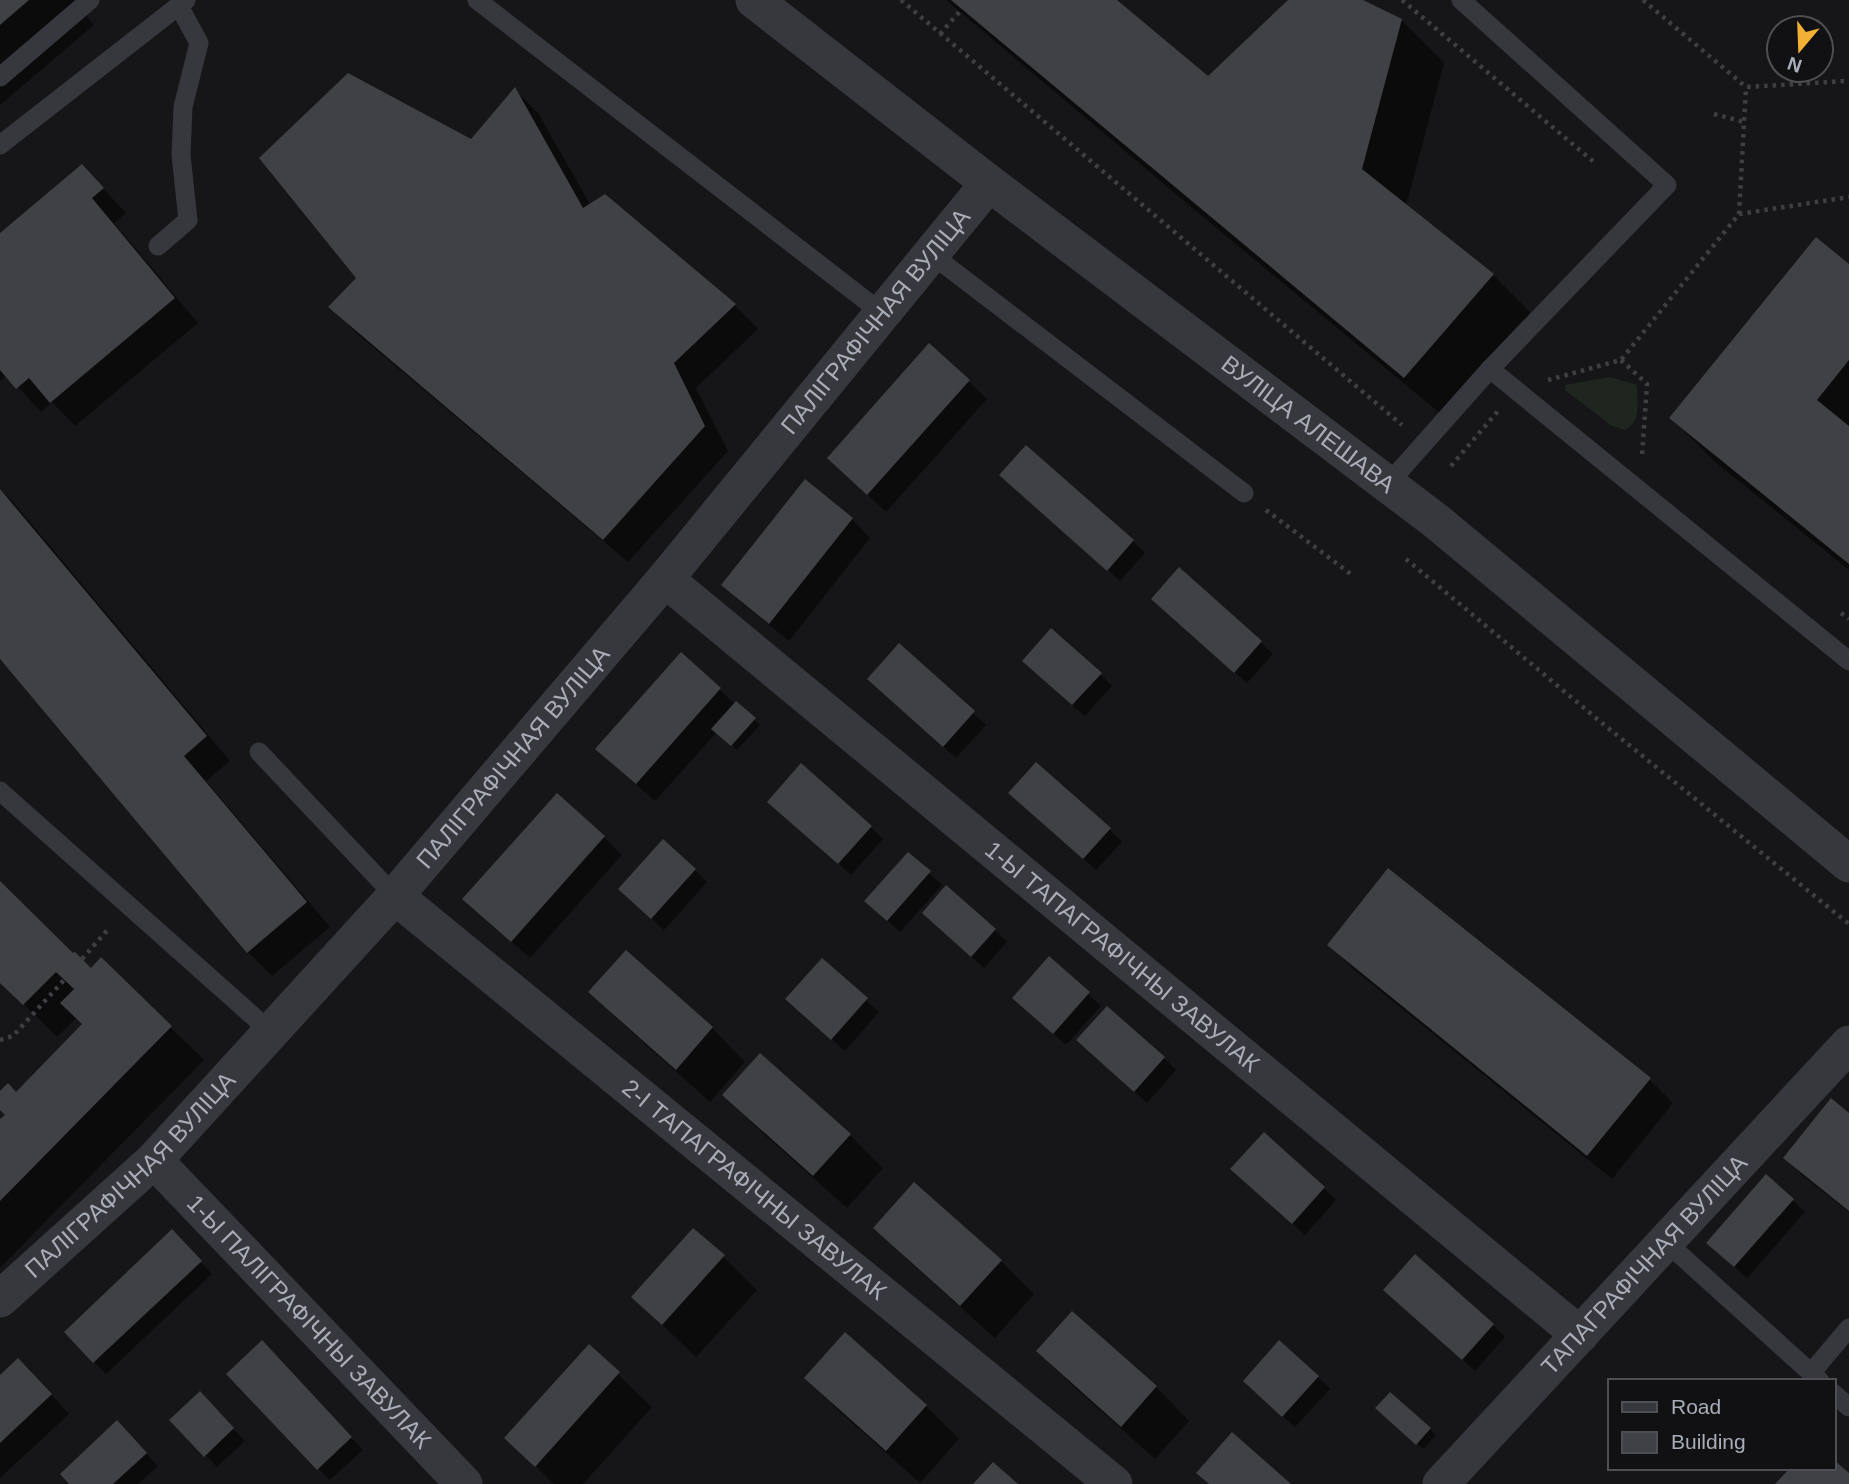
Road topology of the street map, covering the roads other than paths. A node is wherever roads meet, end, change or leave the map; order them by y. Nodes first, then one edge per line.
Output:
1 (90, 0) edge
2 (477, 0) edge
3 (754, 0) edge
4 (1461, 0) edge
5 (183, 3) edge
6 (0, 77) edge
7 (0, 145) edge
8 (989, 184) junction
9 (158, 246) dead end
10 (931, 254) junction
11 (882, 313) junction
12 (1490, 369) junction
13 (1387, 485) junction
14 (1244, 493) road end
15 (664, 579) junction
16 (1849, 661) edge
17 (259, 752) dead end
18 (0, 791) edge
19 (1849, 863) edge
20 (395, 896) junction
21 (272, 1033) junction
22 (1849, 1044) edge
23 (154, 1160) junction
24 (1666, 1242) junction
25 (0, 1299) edge
26 (1849, 1328) edge
27 (1580, 1335) junction
28 (1816, 1377) edge
29 (1835, 1395) edge
30 (1849, 1407) edge
31 (464, 1484) edge
32 (1114, 1484) edge
33 (1441, 1484) edge

1 - 6 lane
2 - 11 lane
3 - 8 street, ВУЛІЦА АЛЕШАВА
4 - 12 lane
5 - 7 lane
5 - 9 lane
8 - 10 street, ПАЛІГРАФІЧНАЯ ВУЛІЦА
8 - 13 street, ВУЛІЦА АЛЕШАВА
10 - 11 street, ПАЛІГРАФІЧНАЯ ВУЛІЦА
10 - 14 lane
11 - 15 street, ПАЛІГРАФІЧНАЯ ВУЛІЦА
12 - 13 lane
12 - 16 lane
13 - 19 street, ВУЛІЦА АЛЕШАВА
15 - 20 street, ПАЛІГРАФІЧНАЯ ВУЛІЦА
15 - 27 street, 1-Ы ТАПАГРАФІЧНЫ ЗАВУЛАК
17 - 20 lane
18 - 21 lane
20 - 21 street, ПАЛІГРАФІЧНАЯ ВУЛІЦА
20 - 32 street, 2-І ТАПАГРАФІЧНЫ ЗАВУЛАК
21 - 23 street, ПАЛІГРАФІЧНАЯ ВУЛІЦА
22 - 24 street, ТАПАГРАФІЧНАЯ ВУЛІЦА
23 - 25 street, ПАЛІГРАФІЧНАЯ ВУЛІЦА
23 - 31 street, 1-Ы ПАЛІГРАФІЧНЫ ЗАВУЛАК
24 - 27 street, ТАПАГРАФІЧНАЯ ВУЛІЦА
24 - 28 lane
26 - 28 lane
27 - 33 street, ТАПАГРАФІЧНАЯ ВУЛІЦА
29 - 30 lane

